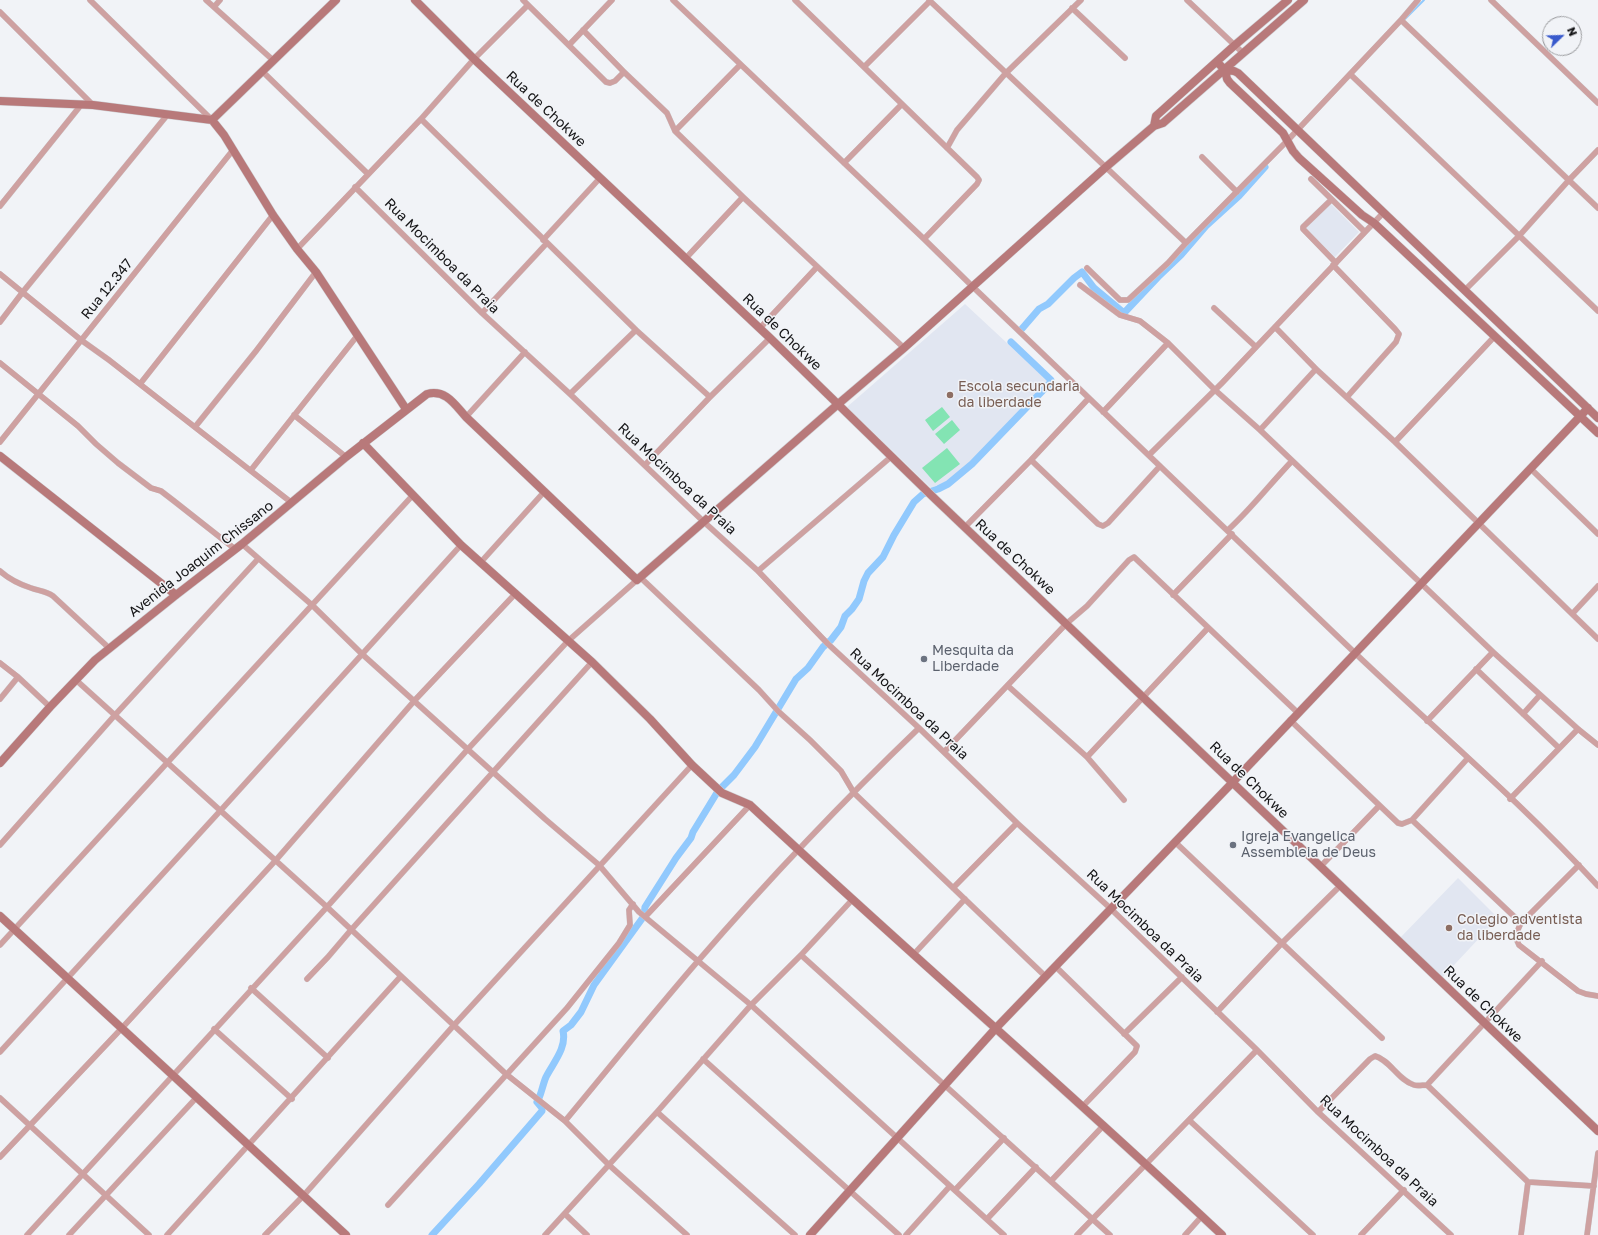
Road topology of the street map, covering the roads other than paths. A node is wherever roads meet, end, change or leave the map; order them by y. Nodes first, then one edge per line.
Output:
1 (90, 0) edge
2 (206, 0) edge
3 (220, 0) edge
4 (336, 0) edge
5 (415, 0) edge
6 (523, 0) edge
7 (612, 0) edge
8 (673, 0) edge
9 (795, 0) edge
10 (930, 0) edge
11 (1081, 0) edge
12 (1188, 0) edge
13 (1288, 0) edge
14 (1304, 0) edge
15 (1418, 0) edge
16 (1491, 0) edge
17 (528, 5) junction
18 (214, 7) junction
19 (1072, 8) junction
20 (0, 12) edge
21 (1401, 20) junction
22 (1255, 28) junction
23 (583, 30) junction
24 (1263, 36) junction
25 (569, 45) junction
26 (1235, 45) junction
27 (1243, 53) junction
28 (1125, 58) dead end
29 (474, 59) junction
30 (274, 61) junction
31 (1217, 62) junction
32 (740, 65) junction
33 (864, 67) junction
34 (1225, 70) junction
35 (263, 72) junction
36 (624, 72) junction
37 (1006, 74) junction
38 (1350, 74) junction
39 (1189, 86) junction
40 (1196, 94) junction
41 (0, 102) edge
42 (1598, 103) edge
43 (902, 104) junction
44 (81, 105) junction
45 (93, 105) junction
46 (168, 114) junction
47 (420, 119) junction
48 (212, 120) junction
49 (1154, 126) junction
50 (1298, 129) junction
51 (675, 131) junction
52 (1288, 140) junction
53 (947, 148) junction
54 (233, 150) junction
55 (1598, 150) edge
56 (1202, 157) dead end
57 (844, 163) junction
58 (1106, 167) junction
59 (368, 174) junction
60 (600, 178) junction
61 (1311, 179) dead end
62 (1569, 180) junction
63 (355, 187) junction
64 (1237, 192) junction
65 (743, 198) junction
66 (1331, 200) junction
67 (0, 206) edge
68 (1598, 208) edge
69 (1384, 212) junction
70 (273, 215) junction
71 (1374, 223) junction
72 (1365, 232) junction
73 (1518, 236) junction
74 (924, 239) junction
75 (545, 242) junction
76 (1186, 243) junction
77 (297, 248) junction
78 (686, 258) junction
79 (1335, 264) junction
80 (817, 267) junction
81 (1087, 268) dead end
82 (316, 272) junction
83 (0, 274) edge
84 (1080, 285) dead end
85 (972, 286) junction
86 (1465, 290) junction
87 (22, 292) junction
88 (1214, 308) dead end
89 (1598, 311) edge
90 (482, 313) junction
91 (0, 322) edge
92 (1274, 327) junction
93 (760, 328) junction
94 (636, 330) junction
95 (358, 336) junction
96 (1495, 336) junction
97 (770, 338) junction
98 (81, 340) junction
99 (1168, 343) junction
100 (1256, 347) junction
101 (904, 348) junction
102 (525, 352) junction
103 (0, 363) edge
104 (1316, 369) junction
105 (140, 384) junction
106 (1215, 390) junction
107 (39, 394) junction
108 (570, 394) junction
109 (710, 397) junction
110 (1347, 397) junction
111 (1089, 398) junction
112 (837, 405) junction
113 (1588, 408) junction
114 (406, 409) junction
115 (1104, 412) junction
116 (294, 415) junction
117 (466, 417) junction
118 (1580, 417) junction
119 (1598, 418) edge
120 (195, 427) junction
121 (1260, 430) junction
122 (1598, 433) edge
123 (0, 442) edge
124 (364, 442) junction
125 (1395, 442) junction
126 (1149, 455) junction
127 (0, 456) edge
128 (892, 456) junction
129 (346, 457) junction
130 (1031, 460) junction
131 (1292, 461) junction
132 (645, 465) junction
133 (1160, 466) junction
134 (1531, 469) junction
135 (250, 470) junction
136 (544, 492) junction
137 (413, 495) junction
138 (292, 503) junction
139 (704, 522) junction
140 (1479, 523) junction
141 (965, 527) junction
142 (1230, 532) junction
143 (1598, 534) edge
144 (242, 544) junction
145 (461, 545) junction
146 (235, 549) junction
147 (258, 559) junction
148 (481, 562) junction
149 (0, 571) edge
150 (758, 571) junction
151 (639, 579) junction
152 (1420, 584) junction
153 (1598, 586) edge
154 (516, 593) junction
155 (176, 595) junction
156 (1173, 595) junction
157 (312, 606) junction
158 (1573, 613) junction
159 (1066, 624) junction
160 (1208, 628) junction
161 (1598, 639) edge
162 (568, 641) junction
163 (109, 648) junction
164 (1493, 652) junction
165 (1355, 653) junction
166 (362, 654) junction
167 (592, 662) junction
168 (0, 663) edge
169 (1476, 669) junction
170 (18, 677) junction
171 (76, 680) junction
172 (1008, 686) junction
173 (1540, 695) junction
174 (1144, 697) junction
175 (0, 699) edge
176 (415, 700) junction
177 (50, 707) junction
178 (1298, 713) junction
179 (115, 714) junction
180 (1523, 714) junction
181 (1290, 720) junction
182 (1427, 721) junction
183 (919, 728) junction
184 (1578, 729) junction
185 (1598, 745) edge
186 (468, 748) junction
187 (1559, 748) junction
188 (944, 752) junction
189 (1087, 757) junction
190 (1468, 758) junction
191 (0, 763) edge
192 (168, 763) junction
193 (692, 765) junction
194 (494, 771) junction
195 (1232, 783) junction
196 (854, 793) junction
197 (1510, 799) junction
198 (1124, 800) dead end
199 (750, 804) junction
200 (1379, 806) junction
201 (222, 810) junction
202 (1412, 820) junction
203 (1017, 823) junction
204 (1175, 842) junction
205 (0, 844) edge
206 (799, 850) junction
207 (276, 860) junction
208 (599, 865) junction
209 (1579, 865) junction
210 (1321, 866) junction
211 (1340, 885) junction
212 (1598, 886) edge
213 (953, 888) junction
214 (965, 899) junction
215 (852, 900) junction
216 (633, 904) junction
217 (327, 906) junction
218 (1110, 908) junction
219 (0, 916) edge
220 (646, 917) junction
221 (1521, 923) junction
222 (14, 928) junction
223 (351, 930) junction
224 (1282, 943) junction
225 (0, 945) edge
226 (801, 954) junction
227 (913, 955) junction
228 (698, 960) junction
229 (1542, 961) junction
230 (1055, 966) junction
231 (401, 976) junction
232 (1045, 976) junction
233 (1182, 977) junction
234 (67, 978) junction
235 (307, 979) dead end
236 (251, 988) junction
237 (1598, 996) edge
238 (750, 1005) junction
239 (1217, 1012) junction
240 (455, 1024) junction
241 (1484, 1024) junction
242 (122, 1028) junction
243 (996, 1028) junction
244 (214, 1029) junction
245 (1124, 1034) junction
246 (1382, 1038) dead end
247 (1256, 1050) junction
248 (0, 1052) edge
249 (328, 1058) junction
250 (703, 1059) junction
251 (506, 1074) junction
252 (173, 1075) junction
253 (946, 1085) junction
254 (1427, 1086) junction
255 (197, 1097) junction
256 (0, 1098) edge
257 (292, 1099) junction
258 (1083, 1106) junction
259 (657, 1112) junction
260 (1318, 1112) junction
261 (1189, 1120) junction
262 (565, 1121) junction
263 (1104, 1125) junction
264 (30, 1126) junction
265 (1598, 1131) edge
266 (896, 1138) junction
267 (1004, 1138) junction
268 (249, 1145) junction
269 (1598, 1153) edge
270 (0, 1157) edge
271 (1145, 1164) junction
272 (609, 1165) junction
273 (1036, 1167) junction
274 (83, 1173) junction
275 (1051, 1181) junction
276 (1528, 1182) junction
277 (1594, 1186) junction
278 (952, 1188) junction
279 (1404, 1190) junction
280 (849, 1191) junction
281 (106, 1195) junction
282 (304, 1195) junction
283 (388, 1205) dead end
284 (565, 1214) junction
285 (1202, 1216) junction
286 (988, 1219) junction
287 (1092, 1219) junction
288 (1002, 1234) edge
289 (27, 1235) edge
290 (69, 1235) edge
291 (149, 1235) edge
292 (167, 1235) edge
293 (265, 1235) edge
294 (346, 1235) edge
295 (545, 1235) edge
296 (587, 1235) edge
297 (687, 1235) edge
298 (795, 1235) edge
299 (810, 1235) edge
300 (899, 1235) edge
301 (906, 1235) edge
302 (1077, 1235) edge
303 (1110, 1235) edge
304 (1185, 1235) edge
305 (1222, 1235) edge
306 (1313, 1235) edge
307 (1361, 1235) edge
308 (1451, 1235) edge
309 (1521, 1235) edge
310 (1587, 1235) edge

1 - 48 street
2 - 18 street
3 - 18 street
4 - 30 street
5 - 29 street, Rua de Chokwe
6 - 17 street
7 - 23 street
8 - 32 street
9 - 33 street
10 - 33 street
10 - 37 street
11 - 19 street
12 - 26 street
13 - 22 street
14 - 24 street
15 - 21 street
16 - 42 street
17 - 25 street
17 - 29 street
18 - 30 street
19 - 28 street
19 - 37 street
20 - 45 street
21 - 38 street
21 - 62 street
22 - 24 street
22 - 26 street
23 - 25 street
23 - 36 street
24 - 27 street
25 - 36 street
26 - 27 street
26 - 31 street
27 - 34 street
29 - 47 street
29 - 60 street, Rua de Chokwe
30 - 35 street
31 - 34 street
31 - 39 street
32 - 51 street
32 - 57 street
33 - 43 street
34 - 40 street
34 - 50 street
34 - 52 street
35 - 48 street
35 - 59 street
36 - 51 street
37 - 53 street
37 - 58 street
38 - 50 street
38 - 73 street
39 - 40 street
39 - 49 street
40 - 49 street
41 - 44 street
43 - 53 street
43 - 57 street
44 - 45 street
44 - 67 street
45 - 46 street
46 - 48 street
46 - 87 street
47 - 59 street
47 - 75 street
48 - 54 street
49 - 58 street
50 - 52 street
50 - 69 street
51 - 65 street
52 - 64 street
52 - 71 street
53 - 74 street
54 - 70 street
54 - 98 street, Rua 12.347
55 - 62 street
56 - 64 street
57 - 74 street
58 - 76 street
58 - 85 street
59 - 63 street
60 - 75 street
60 - 78 street, Rua de Chokwe
61 - 66 street
62 - 68 street
62 - 73 street
63 - 77 street
63 - 90 street, Rua Mocimboa da Praia
64 - 76 street
65 - 78 street
65 - 80 street
66 - 72 street
66 - 79 street
69 - 71 street
69 - 86 street
70 - 77 street
70 - 105 street
71 - 72 street
71 - 96 street
72 - 79 street
73 - 86 street
73 - 89 street
74 - 85 street
75 - 90 street
75 - 94 street
76 - 81 street
77 - 82 street
78 - 93 street, Rua de Chokwe
79 - 92 street
79 - 110 street
80 - 93 street
80 - 101 street
82 - 95 street
82 - 120 street
83 - 87 street
84 - 99 street
85 - 101 street
85 - 111 street
86 - 113 street
87 - 91 street
87 - 98 street
88 - 100 street
90 - 102 street, Rua Mocimboa da Praia
92 - 100 street
92 - 104 street
93 - 97 street, Rua de Chokwe
94 - 108 street
94 - 109 street
95 - 114 street
95 - 116 street
96 - 118 street
96 - 125 street
97 - 109 street
97 - 112 street, Rua de Chokwe
98 - 105 street
98 - 107 street, Rua 12.347
99 - 106 street
99 - 115 street
100 - 106 street
101 - 112 street
102 - 108 street, Rua Mocimboa da Praia
102 - 117 street
103 - 107 street
104 - 110 street
104 - 121 street
105 - 120 street
106 - 121 street
106 - 126 street
107 - 123 street, Rua 12.347
107 - 146 street
108 - 132 street, Rua Mocimboa da Praia
109 - 132 street
110 - 125 street
111 - 115 street
111 - 130 street
112 - 128 street, Rua de Chokwe
112 - 139 street
113 - 118 street
113 - 119 street
114 - 117 street, Avenida Joaquim Chissano
114 - 124 street, Avenida Joaquim Chissano
115 - 126 street
116 - 129 street
116 - 135 street
117 - 136 street
118 - 122 street
118 - 134 street
120 - 135 street
121 - 131 street
124 - 129 street, Avenida Joaquim Chissano
124 - 137 street
125 - 140 street
126 - 133 street
127 - 155 street
128 - 141 street, Rua de Chokwe
128 - 150 street
129 - 138 street, Avenida Joaquim Chissano
130 - 133 street
130 - 141 street
131 - 142 street
131 - 152 street
132 - 139 street, Rua Mocimboa da Praia
133 - 142 street
134 - 140 street
134 - 143 street
135 - 138 street
136 - 148 street
136 - 151 street
137 - 145 street
137 - 157 street
138 - 144 street, Avenida Joaquim Chissano
139 - 150 street, Rua Mocimboa da Praia
139 - 151 street
140 - 152 street
140 - 158 street
141 - 159 street, Rua de Chokwe
142 - 156 street
142 - 165 street
144 - 146 street, Avenida Joaquim Chissano
144 - 147 street
145 - 148 street
145 - 166 street
146 - 155 street, Avenida Joaquim Chissano
147 - 157 street
147 - 179 street
148 - 154 street
149 - 163 street
150 - 183 street, Rua Mocimboa da Praia
151 - 162 street
151 - 196 street
152 - 164 street
152 - 165 street
153 - 158 street
154 - 162 street
154 - 176 street
155 - 163 street, Avenida Joaquim Chissano
156 - 159 street
156 - 160 street
157 - 166 street
157 - 192 street
158 - 161 street
159 - 172 street
159 - 174 street, Rua de Chokwe
160 - 174 street
160 - 178 street
162 - 167 street
162 - 186 street
163 - 171 street, Avenida Joaquim Chissano
164 - 169 street
164 - 173 street
165 - 178 street
165 - 182 street
166 - 176 street
166 - 201 street
167 - 193 street
167 - 194 street
168 - 170 street
169 - 180 street
169 - 182 street
170 - 175 street
170 - 177 street
171 - 177 street, Avenida Joaquim Chissano
171 - 179 street
172 - 188 street
172 - 189 street
173 - 180 street
173 - 184 street
174 - 189 street
174 - 195 street, Rua de Chokwe
176 - 186 street
176 - 207 street
177 - 191 street, Avenida Joaquim Chissano
178 - 181 street
179 - 192 street
179 - 205 street
180 - 187 street
181 - 195 street
181 - 200 street
182 - 190 street
183 - 188 street, Rua Mocimboa da Praia
183 - 196 street
184 - 185 street
184 - 187 street
186 - 194 street
186 - 217 street
187 - 197 street
188 - 203 street, Rua Mocimboa da Praia
189 - 198 street
190 - 197 street
190 - 202 street
192 - 201 street
192 - 222 street
193 - 199 street
193 - 208 street
194 - 208 street
194 - 223 street
195 - 204 street
195 - 210 street, Rua de Chokwe
196 - 206 street
196 - 213 street
197 - 209 street
199 - 206 street
199 - 220 street
200 - 202 street
200 - 210 street
201 - 207 street
201 - 234 street
202 - 221 street
203 - 213 street
203 - 218 street, Rua Mocimboa da Praia
204 - 218 street
204 - 224 street
206 - 215 street
206 - 228 street
207 - 217 street
207 - 242 street
208 - 216 street
208 - 240 street
209 - 212 street
209 - 221 street
210 - 211 street, Rua de Chokwe
211 - 224 street
211 - 241 street, Rua de Chokwe
213 - 214 street
214 - 227 street
214 - 232 street
215 - 226 street
215 - 227 street
216 - 220 street
216 - 251 street
217 - 223 street
217 - 236 street
218 - 230 street
218 - 233 street, Rua Mocimboa da Praia
219 - 222 street
220 - 228 street
221 - 229 street
222 - 225 street
222 - 234 street
223 - 231 street
223 - 235 street
224 - 239 street
224 - 246 street
226 - 238 street
226 - 253 street
227 - 243 street
228 - 238 street
228 - 262 street
229 - 237 street
229 - 241 street
230 - 232 street
230 - 245 street
231 - 240 street
231 - 249 street
232 - 243 street
233 - 239 street, Rua Mocimboa da Praia
233 - 245 street
234 - 242 street
234 - 248 street
236 - 244 street
236 - 249 street
238 - 250 street
238 - 266 street
239 - 247 street, Rua Mocimboa da Praia
240 - 251 street
240 - 282 street
241 - 254 street
241 - 265 street, Rua de Chokwe
242 - 252 street
242 - 264 street
243 - 253 street
243 - 258 street
244 - 252 street
244 - 257 street
245 - 258 street
247 - 260 street, Rua Mocimboa da Praia
247 - 261 street
249 - 257 street
250 - 259 street
250 - 280 street
251 - 262 street
251 - 283 street
252 - 255 street
252 - 274 street
253 - 266 street
253 - 267 street
254 - 260 street
254 - 276 street
255 - 268 street
255 - 281 street
256 - 264 street
257 - 268 street
258 - 263 street
259 - 272 street
259 - 298 street
260 - 279 street, Rua Mocimboa da Praia
261 - 271 street
261 - 306 street
262 - 272 street
263 - 271 street
263 - 275 street
264 - 270 street
264 - 274 street
266 - 278 street
266 - 280 street
267 - 273 street
267 - 278 street
268 - 282 street
268 - 292 street
269 - 277 street
271 - 285 street
271 - 287 street
272 - 284 street
272 - 297 street
273 - 275 street
273 - 286 street
274 - 281 street
274 - 289 street
275 - 287 street
276 - 277 street
276 - 309 street
277 - 310 street
278 - 286 street
278 - 301 street
279 - 307 street
279 - 308 street, Rua Mocimboa da Praia
280 - 299 street
280 - 300 street
281 - 290 street
281 - 291 street
282 - 293 street
282 - 294 street
284 - 295 street
284 - 296 street
285 - 304 street
285 - 305 street
286 - 288 street
287 - 302 street
287 - 303 street

